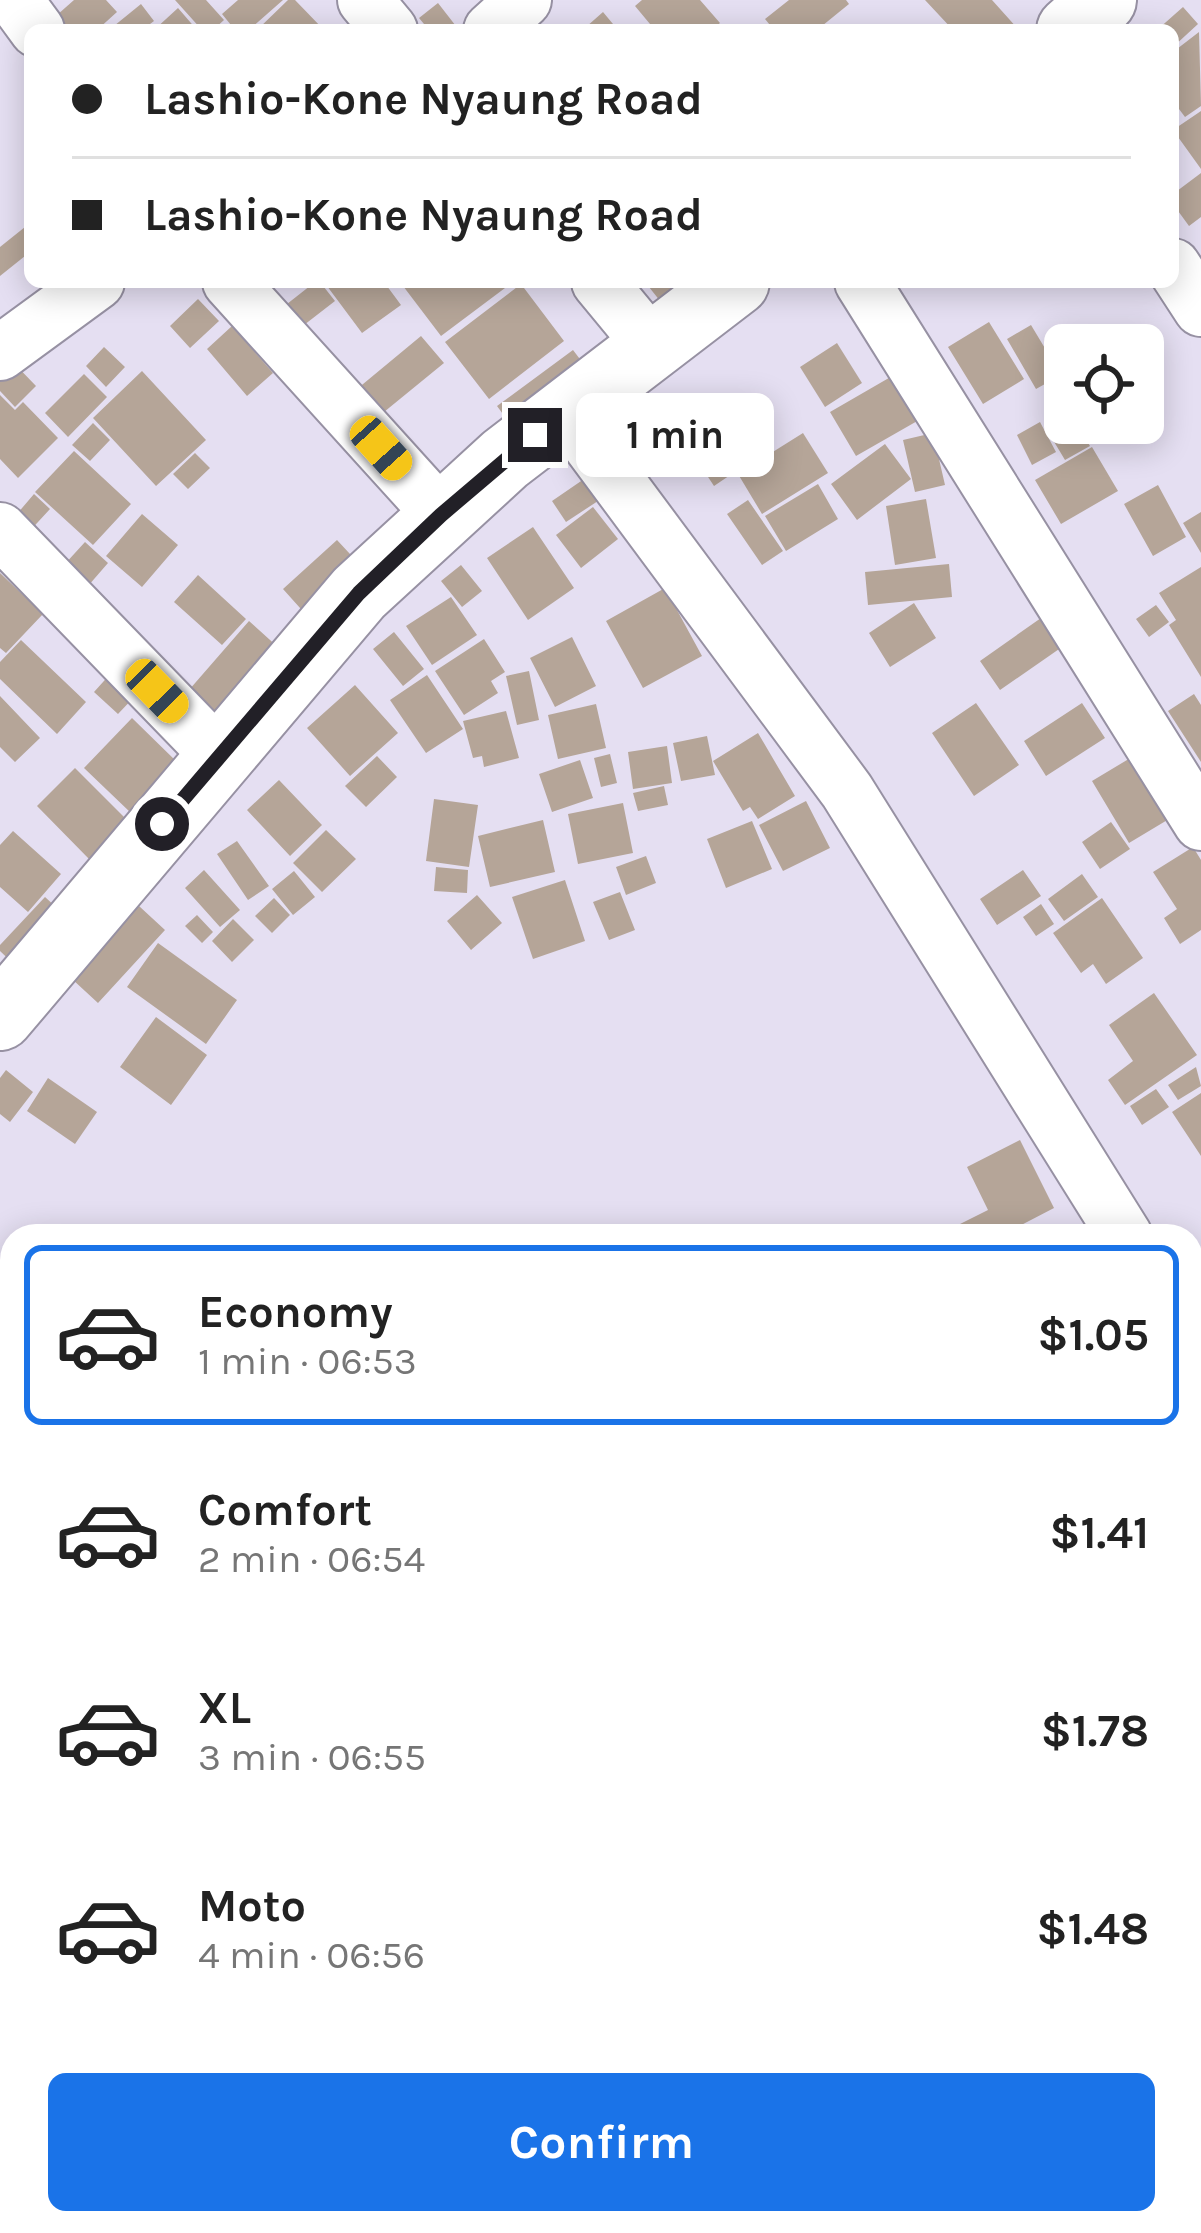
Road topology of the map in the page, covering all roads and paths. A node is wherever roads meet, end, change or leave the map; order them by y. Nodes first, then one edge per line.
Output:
1 (365, 0) edge
2 (524, 0) edge
3 (1103, 0) edge
4 (385, 24) edge
5 (498, 24) edge
6 (1077, 24) edge
7 (1179, 275) edge
8 (89, 288) edge
9 (235, 288) edge
10 (604, 288) edge
11 (728, 288) edge
12 (866, 288) edge
13 (1201, 310) edge
14 (651, 344) junction
15 (0, 353) edge
16 (565, 411) junction
17 (441, 515) junction
18 (0, 530) edge
19 (219, 756) junction
20 (1201, 824) edge
21 (7, 994) edge
22 (1118, 1224) edge

1 - 4 street
2 - 5 street
3 - 6 main road
7 - 13 street
8 - 15 street
9 - 17 street
10 - 14 street
11 - 14 main road
12 - 20 street
14 - 16 main road
16 - 17 main road
16 - 22 street
17 - 19 main road
18 - 19 street
19 - 21 main road

